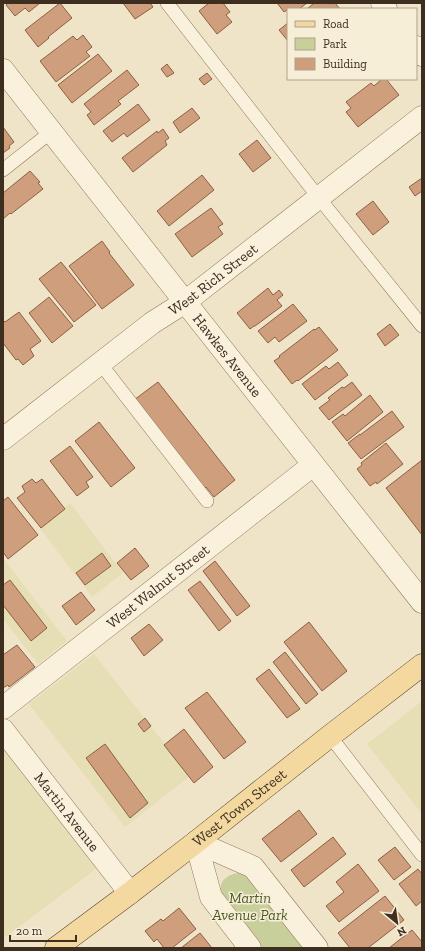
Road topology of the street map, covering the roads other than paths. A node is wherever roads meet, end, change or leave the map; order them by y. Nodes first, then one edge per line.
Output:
1 (167, 3) edge
2 (3, 70) edge
3 (422, 117) edge
4 (52, 132) junction
5 (3, 170) edge
6 (318, 198) junction
7 (185, 302) junction
8 (422, 326) edge
9 (100, 363) junction
10 (3, 439) edge
11 (314, 465) junction
12 (207, 501) dead end
13 (422, 602) edge
14 (422, 665) edge
15 (3, 708) edge
16 (3, 730) edge
17 (330, 736) junction
18 (196, 842) junction
19 (422, 855) edge
20 (130, 893) junction
21 (64, 946) edge
22 (250, 948) edge
23 (317, 948) edge

1 - 6 lane
2 - 4 street, Hawkes Avenue
3 - 6 street, West Rich Street
4 - 5 lane
4 - 7 street, Hawkes Avenue
6 - 7 street, West Rich Street
6 - 8 lane
7 - 9 street, West Rich Street
7 - 11 street, Hawkes Avenue
9 - 10 street, West Rich Street
9 - 12 lane
11 - 13 street, Hawkes Avenue
11 - 15 street, West Walnut Street
14 - 17 main road, West Town Street
16 - 20 street, Martin Avenue
17 - 18 main road, West Town Street
17 - 19 lane
18 - 20 main road, West Town Street
18 - 22 street
18 - 23 street
20 - 21 main road, West Town Street

